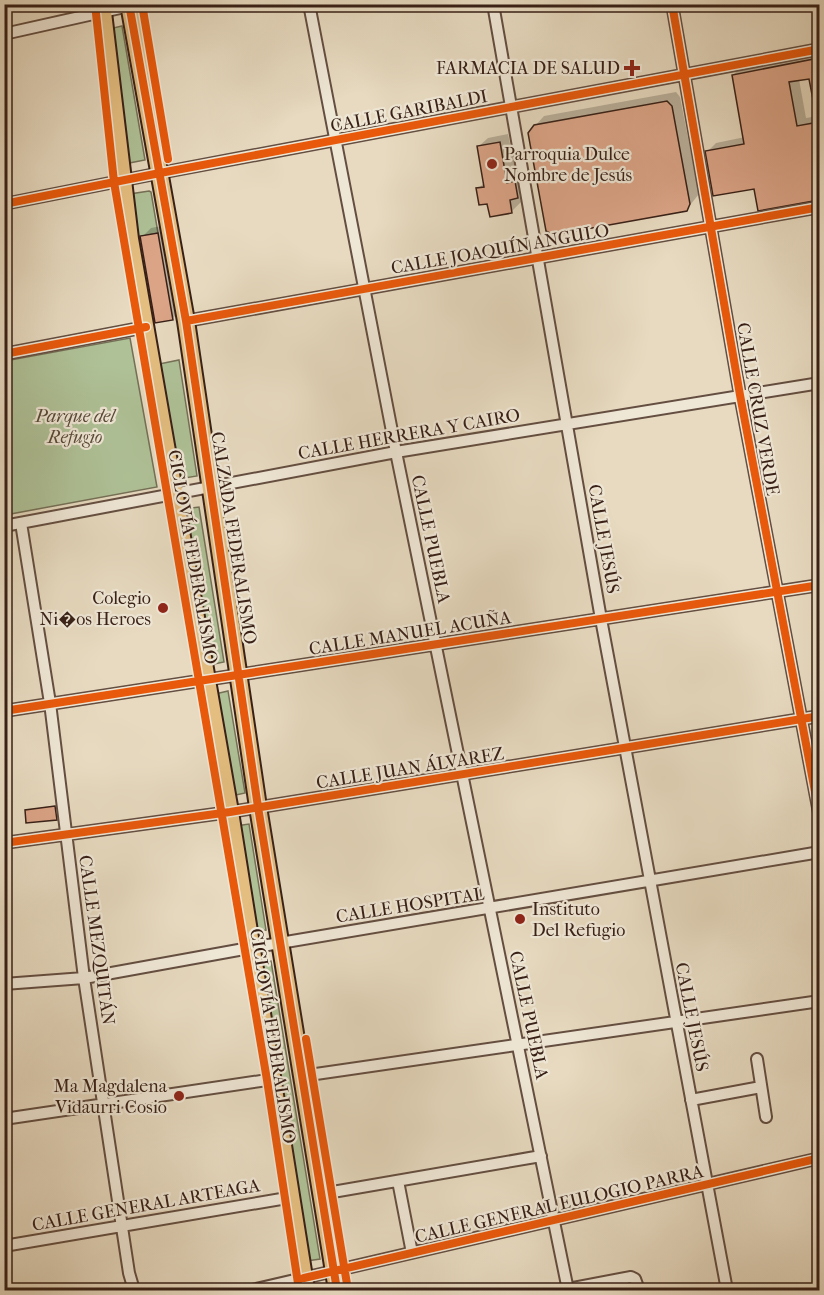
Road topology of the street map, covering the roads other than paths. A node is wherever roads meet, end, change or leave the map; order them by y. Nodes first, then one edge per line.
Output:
1 (309, 4) edge
2 (493, 4) edge
3 (672, 4) edge
4 (132, 5) edge
5 (103, 8) edge
6 (4, 34) edge
7 (819, 49) edge
8 (683, 75) junction
9 (511, 107) junction
10 (335, 140) junction
11 (160, 173) junction
12 (122, 181) junction
13 (4, 204) edge
14 (819, 207) edge
15 (710, 227) junction
16 (537, 258) junction
17 (364, 289) junction
18 (186, 321) junction
19 (146, 327) junction
20 (4, 354) edge
21 (819, 383) edge
22 (740, 395) junction
23 (566, 424) junction
24 (396, 452) junction
25 (211, 486) junction
26 (175, 493) junction
27 (21, 523) junction
28 (4, 526) edge
29 (819, 585) edge
30 (777, 592) junction
31 (601, 619) junction
32 (435, 644) junction
33 (240, 674) junction
34 (207, 679) junction
35 (50, 703) junction
36 (4, 711) edge
37 (819, 716) edge
38 (800, 719) junction
39 (626, 747) junction
40 (462, 775) junction
41 (258, 807) junction
42 (230, 812) junction
43 (819, 818) edge
44 (66, 834) junction
45 (4, 843) edge
46 (819, 852) edge
47 (649, 881) junction
48 (490, 908) junction
49 (280, 943) junction
50 (252, 948) junction
51 (84, 978) junction
52 (4, 984) edge
53 (819, 1001) edge
54 (676, 1022) junction
55 (518, 1045) junction
56 (757, 1059) dead end
57 (302, 1076) junction
58 (274, 1080) junction
59 (761, 1087) junction
60 (691, 1100) junction
61 (104, 1105) junction
62 (766, 1117) dead end
63 (4, 1119) edge
64 (541, 1156) junction
65 (819, 1158) edge
66 (398, 1180) junction
67 (707, 1185) junction
68 (321, 1194) junction
69 (293, 1197) junction
70 (554, 1221) junction
71 (122, 1226) junction
72 (4, 1246) edge
73 (412, 1253) junction
74 (334, 1271) junction
75 (305, 1284) edge
76 (134, 1290) edge
77 (252, 1290) edge
78 (337, 1290) edge
79 (568, 1290) edge
80 (639, 1290) edge
81 (727, 1290) edge

1 - 10 street, CALLE PUEBLA
2 - 9 street, CALLE JESÚS
3 - 8 street, CALLE CRUZ VERDE
4 - 5 street
4 - 11 main road, CALZADA FEDERALISMO
5 - 6 street
5 - 12 main road
7 - 8 street, CALLE GARIBALDI
8 - 9 street, CALLE GARIBALDI
8 - 15 street, CALLE CRUZ VERDE
9 - 10 street, CALLE GARIBALDI
9 - 16 street, CALLE JESÚS
10 - 11 street, CALLE GARIBALDI
10 - 17 street, CALLE PUEBLA
11 - 12 street, CALLE GARIBALDI
11 - 18 main road, CALZADA FEDERALISMO
12 - 13 street, CALLE GARIBALDI
12 - 19 main road
14 - 15 street, CALLE JOAQUÍN ANGULO
15 - 16 street, CALLE JOAQUÍN ANGULO
15 - 22 street, CALLE CRUZ VERDE
16 - 17 street, CALLE JOAQUÍN ANGULO
16 - 23 street, CALLE JESÚS
17 - 18 street, CALLE JOAQUÍN ANGULO
17 - 24 street, CALLE PUEBLA
18 - 25 main road, CALZADA FEDERALISMO
19 - 20 street
19 - 26 main road
21 - 22 street, CALLE HERRERA Y CAIRO
22 - 23 street, CALLE HERRERA Y CAIRO
22 - 30 street, CALLE CRUZ VERDE
23 - 24 street, CALLE HERRERA Y CAIRO
23 - 31 street, CALLE JESÚS
24 - 25 street, CALLE HERRERA Y CAIRO
24 - 32 street, CALLE PUEBLA
25 - 26 street, CALLE HERRERA Y CAIRO
25 - 33 main road, CALZADA FEDERALISMO
26 - 27 street, CALLE HERRERA Y CAIRO
26 - 34 main road
27 - 28 street, CALLE HERRERA Y CAIRO
27 - 35 street, CALLE MEZQUITÁN
29 - 30 street, CALLE MANUEL ACUÑA
30 - 31 street, CALLE MANUEL ACUÑA
30 - 38 street, CALLE CRUZ VERDE
31 - 32 street, CALLE MANUEL ACUÑA
31 - 39 street, CALLE JESÚS
32 - 33 street, CALLE MANUEL ACUÑA
32 - 40 street, CALLE PUEBLA
33 - 34 street, CALLE MANUEL ACUÑA
33 - 41 main road, CALZADA FEDERALISMO
34 - 35 street, CALLE MANUEL ACUÑA
34 - 42 main road
35 - 36 street, CALLE MANUEL ACUÑA
35 - 44 street, CALLE MEZQUITÁN
37 - 38 street, CALLE JUAN ÁLVAREZ
38 - 39 street, CALLE JUAN ÁLVAREZ
38 - 43 street, CALLE CRUZ VERDE
39 - 40 street, CALLE JUAN ÁLVAREZ
39 - 47 street, CALLE JESÚS
40 - 41 street, CALLE JUAN ÁLVAREZ
40 - 48 street, CALLE PUEBLA
41 - 42 street, CALLE JUAN ÁLVAREZ
41 - 49 main road, CALZADA FEDERALISMO
42 - 44 street, CALLE JUAN ÁLVAREZ
42 - 50 main road
44 - 45 street, CALLE JUAN ÁLVAREZ
44 - 51 street, CALLE MEZQUITÁN
46 - 47 street, CALLE HOSPITAL
47 - 48 street, CALLE HOSPITAL
47 - 54 street, CALLE JESÚS
48 - 49 street, CALLE HOSPITAL
48 - 55 street, CALLE PUEBLA
49 - 50 street, CALLE HOSPITAL
49 - 57 main road, CALZADA FEDERALISMO
50 - 51 street, CALLE HOSPITAL
50 - 58 main road
51 - 52 street, CALLE HOSPITAL
51 - 61 street, CALLE MEZQUITÁN
53 - 54 street
54 - 55 street
54 - 60 street, CALLE JESÚS
55 - 57 street
55 - 64 street, CALLE PUEBLA
56 - 59 street
57 - 68 main road, CALZADA FEDERALISMO
58 - 61 street
58 - 69 main road
59 - 60 street
59 - 62 street
60 - 67 street, CALLE JESÚS
61 - 63 street
61 - 71 street, CALLE MEZQUITÁN
64 - 66 street
64 - 70 street, CALLE PUEBLA
65 - 67 street, CALLE GENERAL EULOGIO PARRA
66 - 68 street
66 - 73 street
67 - 70 street, CALLE GENERAL EULOGIO PARRA
67 - 81 street, CALLE JESÚS
68 - 74 main road, CALZADA FEDERALISMO
69 - 71 street, CALLE GENERAL ARTEAGA
69 - 75 main road
70 - 73 street, CALLE GENERAL EULOGIO PARRA
70 - 79 street, CALLE PUEBLA
71 - 72 street, CALLE GENERAL ARTEAGA
71 - 76 street, CALLE MEZQUITÁN
73 - 74 street, CALLE GENERAL EULOGIO PARRA
74 - 75 street, CALLE GENERAL EULOGIO PARRA
74 - 78 main road, CALZADA FEDERALISMO
75 - 77 street, CALLE GENERAL EULOGIO PARRA
79 - 80 street

